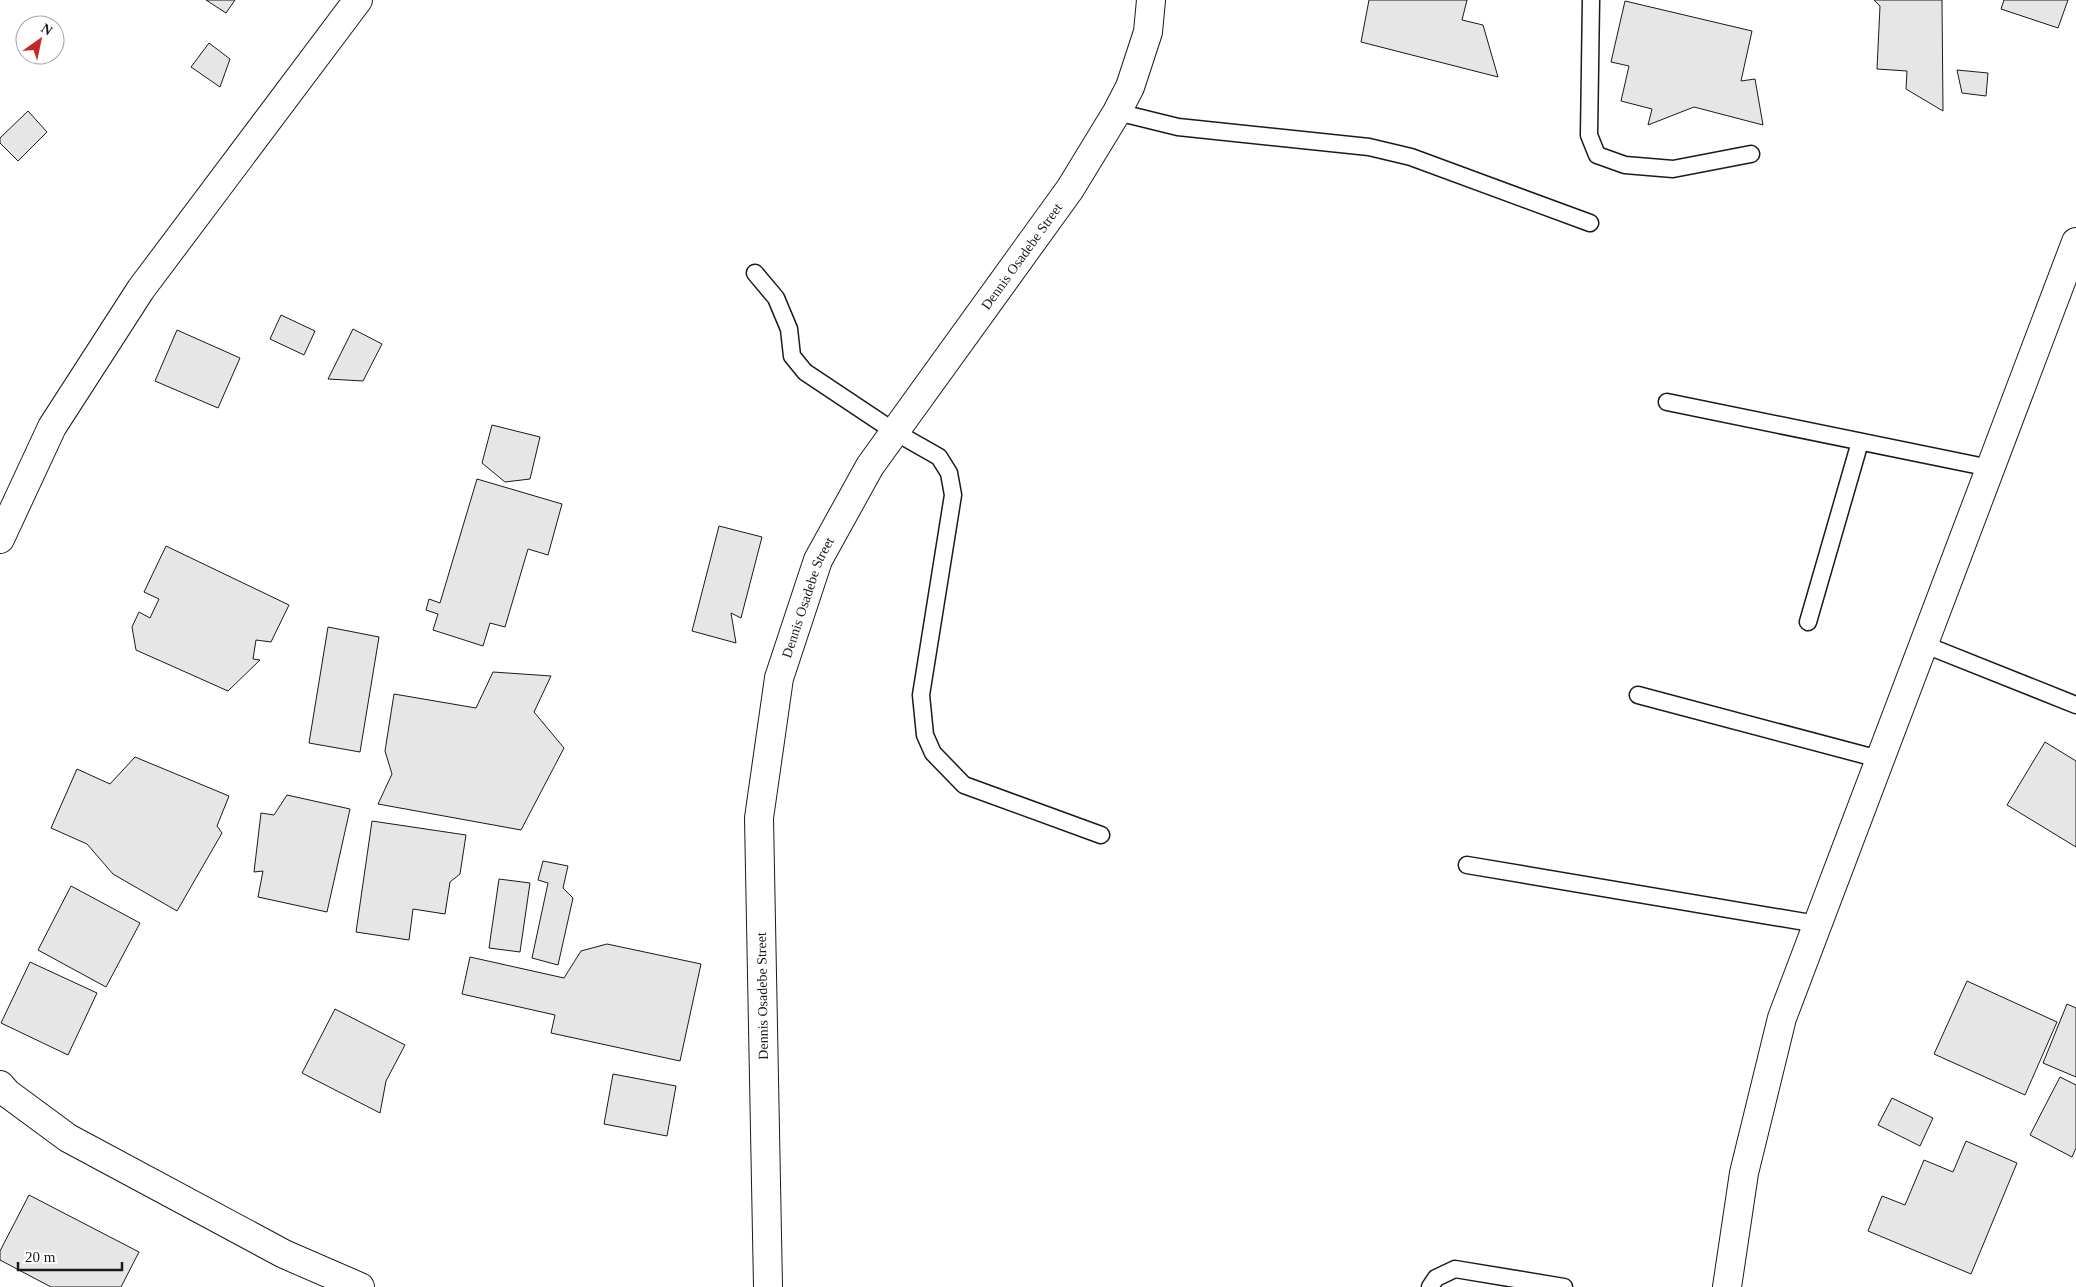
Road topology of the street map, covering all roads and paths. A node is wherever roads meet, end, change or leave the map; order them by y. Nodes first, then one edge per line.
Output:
1 (358, 0) edge
2 (1151, 0) edge
3 (1591, 0) edge
4 (1117, 112) junction
5 (1751, 154) dead end
6 (1590, 223) dead end
7 (2076, 242) edge
8 (755, 274) dead end
9 (1667, 402) dead end
10 (895, 432) junction
11 (1860, 442) junction
12 (1990, 468) junction
13 (0, 539) edge
14 (1808, 622) dead end
15 (1923, 644) junction
16 (1638, 695) dead end
17 (2076, 706) edge
18 (1879, 759) junction
19 (1102, 835) dead end
20 (1467, 865) dead end
21 (1817, 924) junction
22 (0, 1084) edge
23 (360, 1287) edge
24 (768, 1287) edge
25 (1430, 1287) edge
26 (1564, 1287) edge
27 (1727, 1287) edge

1 - 13 street
2 - 4 street, Dennis Osadebe Street
3 - 5 lane
4 - 6 lane
4 - 10 street, Dennis Osadebe Street
7 - 12 street
8 - 10 lane
9 - 11 lane
10 - 19 lane
10 - 24 street, Dennis Osadebe Street
11 - 12 lane
11 - 14 lane
12 - 15 street
15 - 17 lane
15 - 18 street
16 - 18 lane
18 - 21 street
20 - 21 lane
21 - 27 street
22 - 23 street
25 - 26 lane

